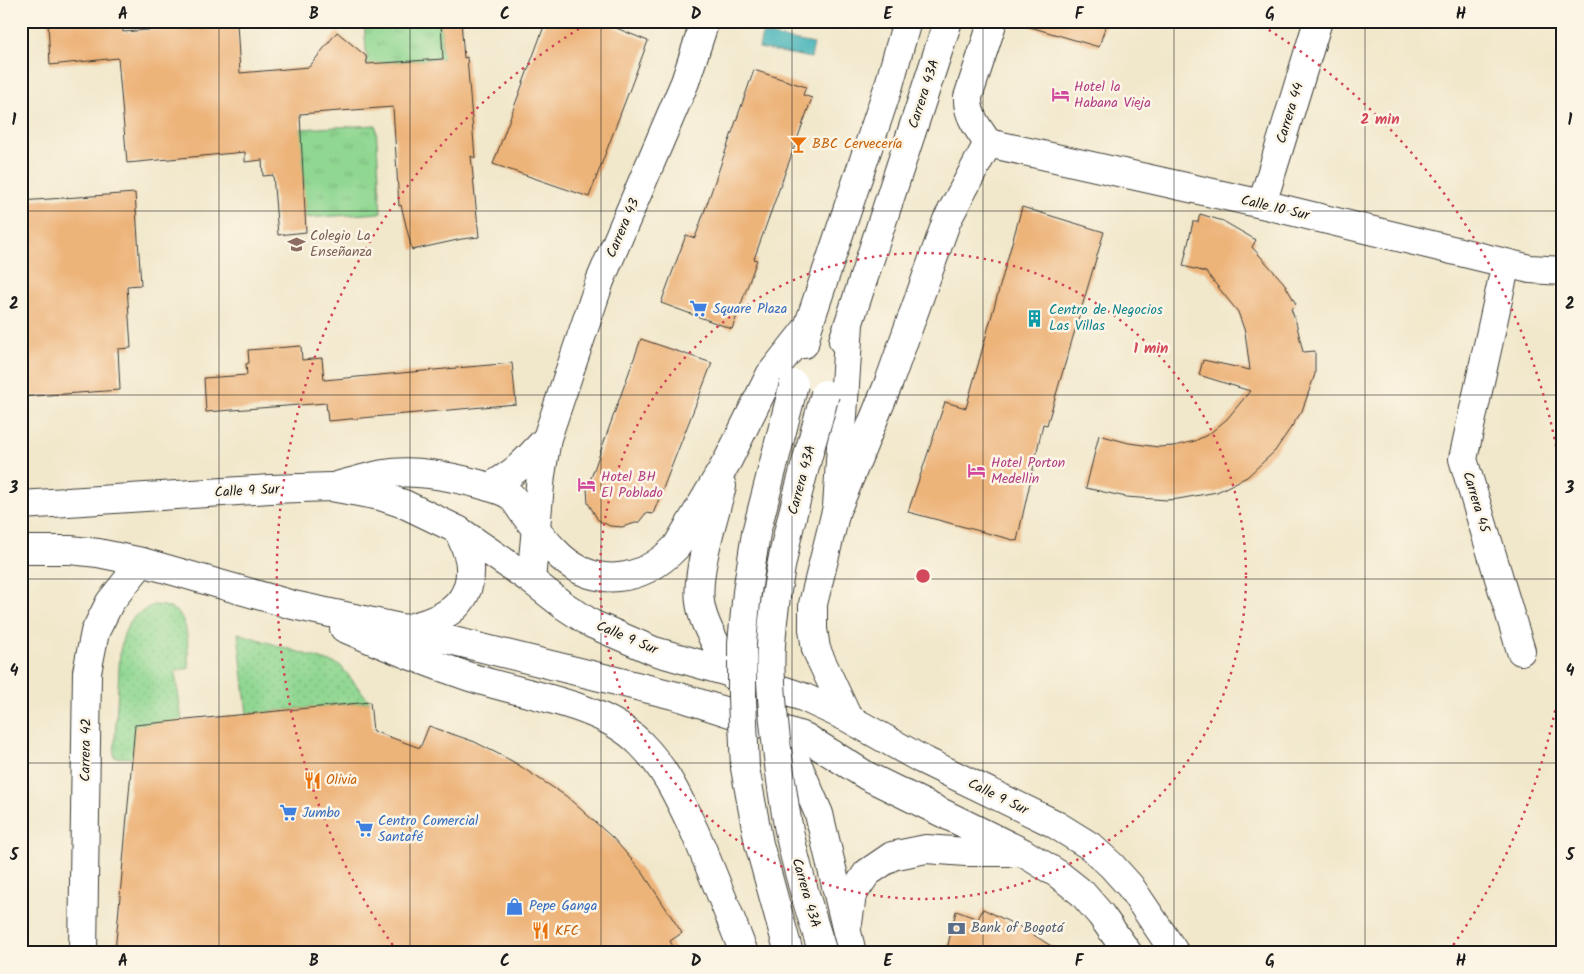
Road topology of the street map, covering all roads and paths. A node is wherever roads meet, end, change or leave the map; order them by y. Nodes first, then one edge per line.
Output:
1 (705, 21) edge
2 (907, 21) edge
3 (948, 21) edge
4 (993, 21) edge
5 (1318, 21) edge
6 (988, 143) junction
7 (1262, 204) junction
8 (1506, 263) junction
9 (1563, 271) edge
10 (849, 324) junction
11 (808, 327) junction
12 (547, 438) junction
13 (728, 460) junction
14 (332, 487) junction
15 (489, 487) junction
16 (21, 505) edge
17 (837, 507) junction
18 (536, 529) junction
19 (458, 530) junction
20 (21, 550) edge
21 (142, 562) junction
22 (531, 580) junction
23 (293, 605) junction
24 (405, 629) junction
25 (1521, 651) dead end
26 (731, 673) junction
27 (848, 718) junction
28 (779, 728) junction
29 (1022, 852) junction
30 (850, 942) edge
31 (83, 953) edge
32 (744, 953) edge
33 (789, 953) edge
34 (823, 953) edge
35 (1128, 953) edge
36 (1175, 953) edge

1 - 12 main road, Carrera 43
2 - 11 main road
3 - 10 main road, Carrera 43A
4 - 6 main road
5 - 7 main road, Carrera 44
6 - 7 main road, Calle 10 Sur
6 - 17 main road
7 - 8 main road, Calle 10 Sur
8 - 9 main road, Calle 10 Sur
8 - 25 main road, Carrera 45
10 - 17 main road
10 - 34 main road, Carrera 43A, bridge
11 - 13 main road
11 - 33 main road, bridge
12 - 15 main road, Carrera 43
12 - 18 main road, Carrera 43
13 - 18 main road
13 - 26 main road
14 - 15 main road
14 - 16 main road, Calle 9 Sur
14 - 19 main road, Calle 9 Sur
15 - 18 main road
17 - 27 main road
18 - 22 main road, Carrera 43
19 - 22 main road, Calle 9 Sur
19 - 24 main road
20 - 21 main road
21 - 23 main road
21 - 31 main road, Carrera 42
22 - 26 main road, Calle 9 Sur
23 - 24 main road
23 - 32 main road
24 - 28 main road
26 - 27 main road, Calle 9 Sur
26 - 28 main road
27 - 36 main road, Calle 9 Sur
28 - 29 main road
28 - 30 main road
29 - 30 main road
29 - 35 main road

